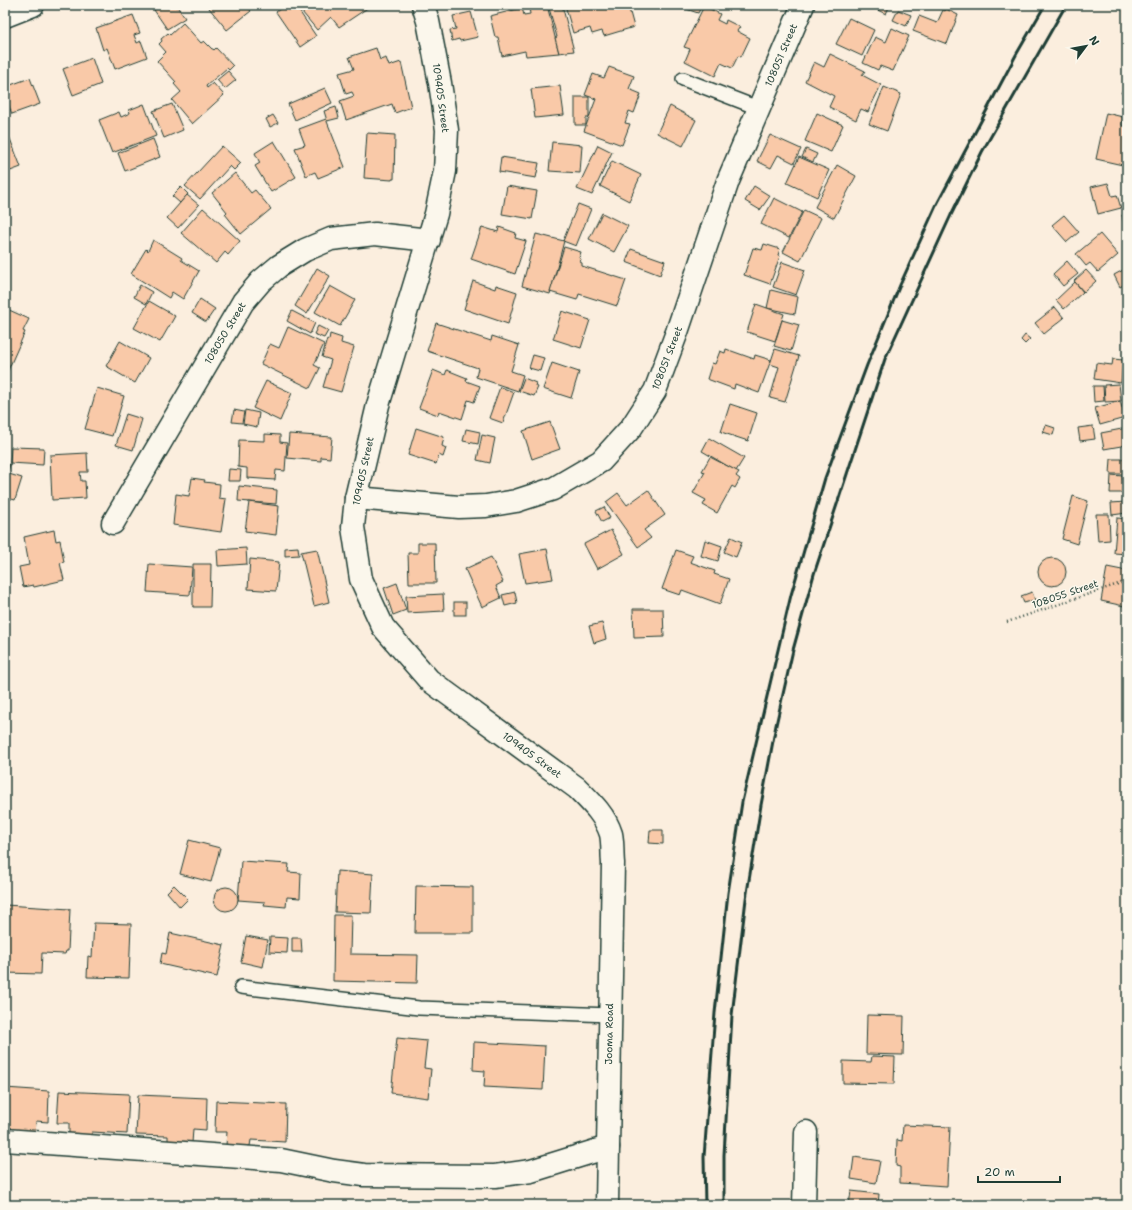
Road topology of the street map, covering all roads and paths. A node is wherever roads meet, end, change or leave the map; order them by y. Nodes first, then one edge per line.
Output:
1 (33, 5) edge
2 (423, 5) edge
3 (803, 5) edge
4 (5, 16) edge
5 (683, 79) dead end
6 (758, 108) junction
7 (429, 240) junction
8 (356, 498) junction
9 (113, 523) dead end
10 (1127, 581) edge
11 (1007, 622) dead end
12 (613, 863) joint
13 (242, 987) dead end
14 (610, 1015) junction
15 (806, 1132) dead end
16 (5, 1140) edge
17 (608, 1147) junction
18 (607, 1205) edge
19 (804, 1205) edge

1 - 4 street
2 - 7 street, 109405 Street
3 - 6 street, 108051 Street
5 - 6 lane
6 - 8 street, 108051 Street
7 - 8 street, 109405 Street
7 - 9 street, 108050 Street
8 - 12 street, 109405 Street
10 - 11 path, 108055 Street
12 - 14 street, Jooma Road
13 - 14 lane
14 - 17 street, Jooma Road
15 - 19 street
16 - 17 street
17 - 18 street, Jooma Road

